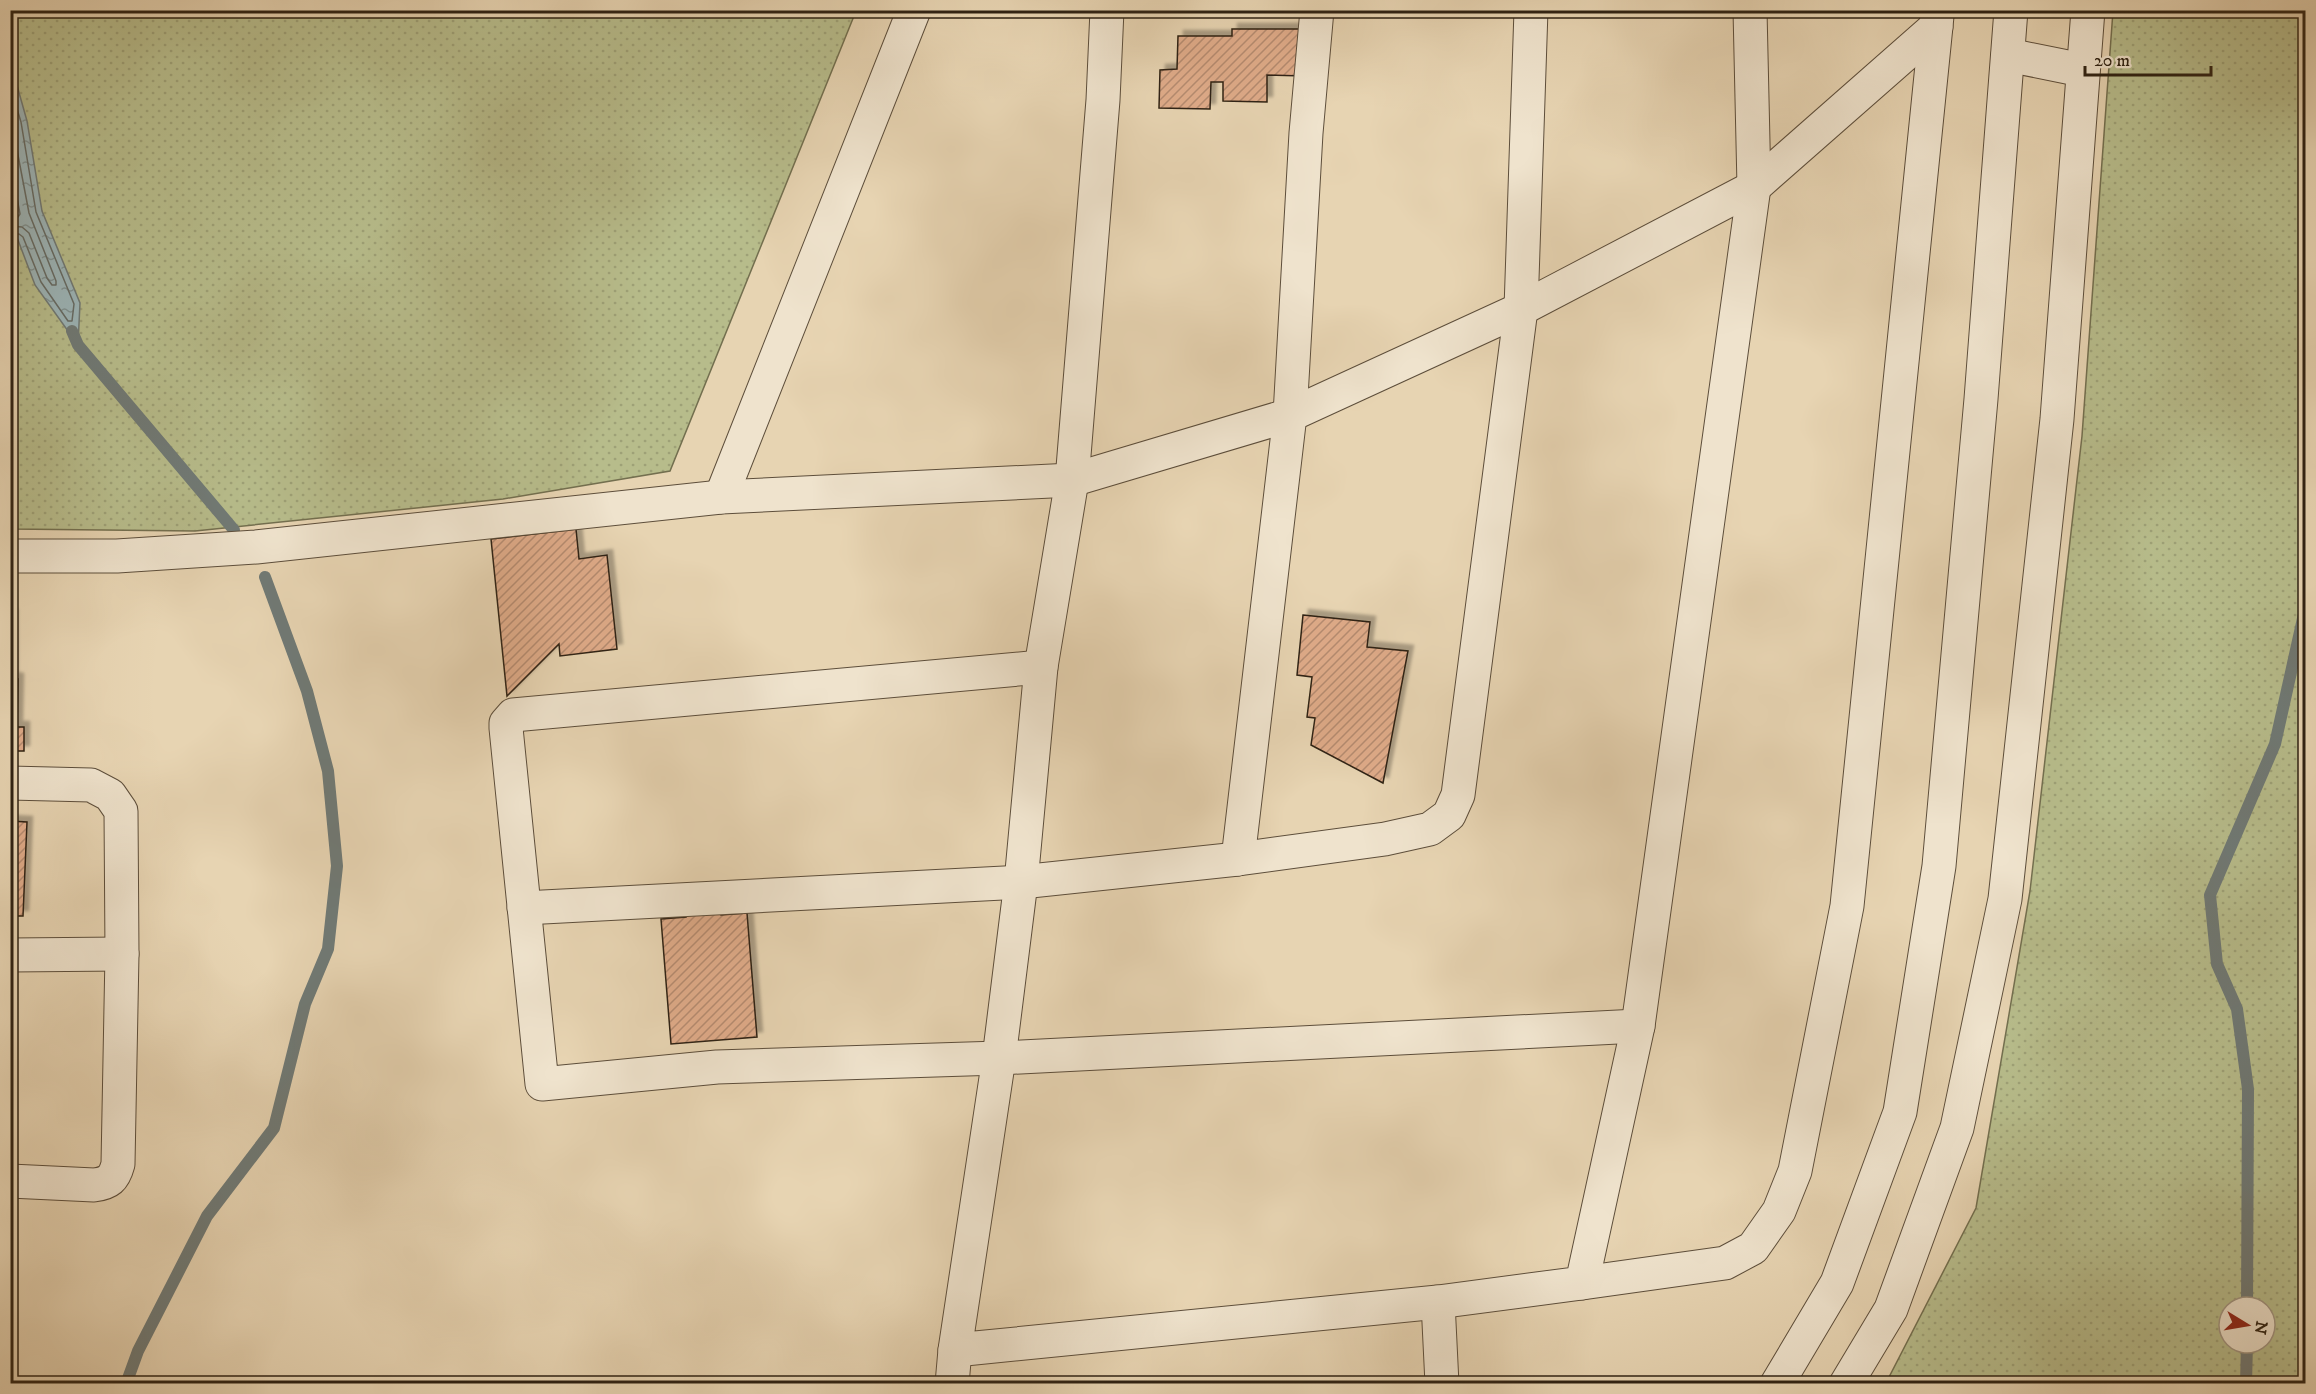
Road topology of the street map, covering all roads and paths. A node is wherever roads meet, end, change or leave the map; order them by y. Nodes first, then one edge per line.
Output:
1 (914, 10) edge
2 (1107, 10) edge
3 (1317, 10) edge
4 (1531, 10) edge
5 (1750, 10) edge
6 (2012, 10) edge
7 (2088, 10) edge
8 (1937, 19) edge
9 (2008, 56) junction
10 (2082, 70) junction
11 (1754, 187) junction
12 (1521, 309) junction
13 (1290, 415) junction
14 (1072, 480) junction
15 (721, 497) junction
16 (10, 556) edge
17 (1041, 667) junction
18 (10, 783) edge
19 (1238, 859) junction
20 (1021, 882) junction
21 (524, 908) junction
22 (122, 954) junction
23 (10, 955) edge
24 (1638, 1026) junction
25 (999, 1058) junction
26 (10, 1181) edge
27 (1582, 1282) junction
28 (1438, 1302) junction
29 (955, 1350) junction
30 (952, 1383) edge
31 (1442, 1383) edge
32 (1777, 1383) edge
33 (1846, 1383) edge

1 - 15 street
2 - 14 street
3 - 13 street
4 - 12 street
5 - 11 street
6 - 9 street
7 - 10 street
8 - 11 street
8 - 27 street
9 - 10 street
9 - 32 street
10 - 33 street
11 - 12 street
11 - 24 street
12 - 13 street
12 - 19 street
13 - 14 street
13 - 19 street
14 - 15 street
14 - 17 street
15 - 16 street
17 - 20 street
17 - 21 street
18 - 22 street
19 - 20 street
20 - 21 street
20 - 25 street
21 - 25 street
22 - 23 street
22 - 26 street
24 - 25 street
24 - 27 street
25 - 29 street
27 - 28 street
28 - 29 street
28 - 31 street
29 - 30 street

